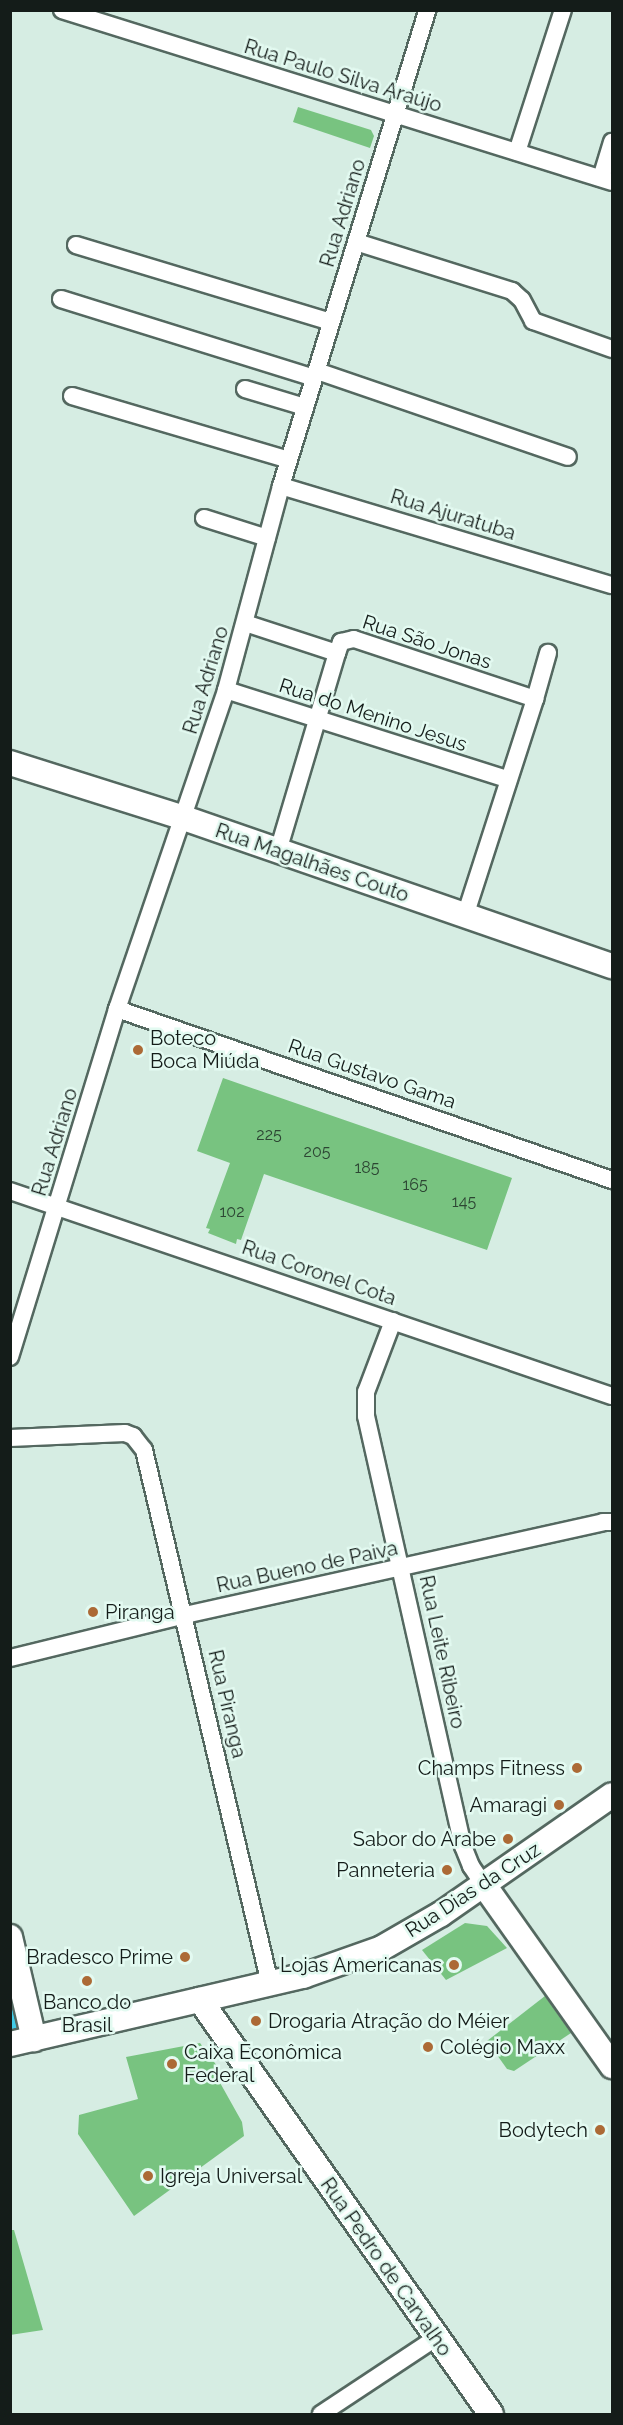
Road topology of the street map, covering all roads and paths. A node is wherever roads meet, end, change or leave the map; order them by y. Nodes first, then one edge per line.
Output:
1 (62, 10) edge
2 (427, 10) edge
3 (563, 10) edge
4 (395, 114) junction
5 (612, 142) edge
6 (517, 152) junction
7 (607, 180) edge
8 (356, 242) junction
9 (76, 245) dead end
10 (61, 299) dead end
11 (331, 322) junction
12 (612, 349) edge
13 (315, 374) junction
14 (245, 389) dead end
15 (72, 396) dead end
16 (305, 407) junction
17 (568, 457) dead end
18 (289, 460) junction
19 (281, 486) junction
20 (204, 519) dead end
21 (267, 538) junction
22 (612, 585) edge
23 (245, 623) junction
24 (337, 653) junction
25 (548, 653) dead end
26 (226, 690) junction
27 (536, 699) junction
28 (317, 720) junction
29 (10, 763) edge
30 (507, 779) junction
31 (184, 818) junction
32 (278, 851) junction
33 (465, 916) junction
34 (612, 966) edge
35 (117, 1009) junction
36 (612, 1180) edge
37 (10, 1191) edge
38 (59, 1206) junction
39 (393, 1321) junction
40 (10, 1357) edge
41 (612, 1396) edge
42 (10, 1438) edge
43 (612, 1522) edge
44 (402, 1568) junction
45 (185, 1615) junction
46 (10, 1658) edge
47 (612, 1795) edge
48 (484, 1885) junction
49 (10, 1937) edge
50 (270, 1984) junction
51 (200, 2000) junction
52 (22, 2041) edge
53 (612, 2066) edge
54 (436, 2338) junction
55 (321, 2415) edge
56 (492, 2415) edge

1 - 4 street, Rua Paulo Silva Araújo
2 - 4 street, Rua Adriano
3 - 6 street
4 - 6 street, Rua Paulo Silva Araújo
4 - 8 street, Rua Adriano
5 - 7 street
6 - 7 street, Rua Paulo Silva Araújo
8 - 11 street, Rua Adriano
8 - 12 street
9 - 11 street
10 - 13 street
11 - 13 street, Rua Adriano
13 - 16 street, Rua Adriano
13 - 17 street
14 - 16 street
15 - 18 street
16 - 18 street, Rua Adriano
18 - 19 street, Rua Adriano
19 - 21 street, Rua Adriano
19 - 22 street, Rua Ajuratuba
20 - 21 street
21 - 23 street, Rua Adriano
23 - 24 street
23 - 26 street, Rua Adriano
24 - 27 street, Rua São Jonas
24 - 28 street
25 - 27 street
26 - 28 street, Rua do Menino Jesus
26 - 31 street, Rua Adriano
27 - 30 street
28 - 30 street, Rua do Menino Jesus
28 - 32 street
29 - 31 street, Rua Magalhães Couto
30 - 33 street
31 - 32 street, Rua Magalhães Couto
31 - 35 street, Rua Adriano
32 - 33 street, Rua Magalhães Couto
33 - 34 street, Rua Magalhães Couto
35 - 36 street, Rua Gustavo Gama
35 - 38 street, Rua Adriano
37 - 38 street, Rua Coronel Cota
38 - 39 street, Rua Coronel Cota
38 - 40 street, Rua Adriano
39 - 41 street, Rua Coronel Cota
39 - 44 street, Rua Leite Ribeiro
42 - 45 street, Rua Piranga
43 - 44 street, Rua Bueno de Paiva
44 - 45 street, Rua Bueno de Paiva
44 - 48 street, Rua Leite Ribeiro
45 - 46 street, Rua Bueno de Paiva
45 - 50 street, Rua Piranga
47 - 48 street, Rua Dias da Cruz
48 - 50 street, Rua Dias da Cruz
48 - 53 street
49 - 52 street
50 - 51 street, Rua Dias da Cruz
51 - 52 street, Rua Dias da Cruz
51 - 54 street, Rua Pedro de Carvalho
54 - 55 street
54 - 56 street, Rua Pedro de Carvalho

